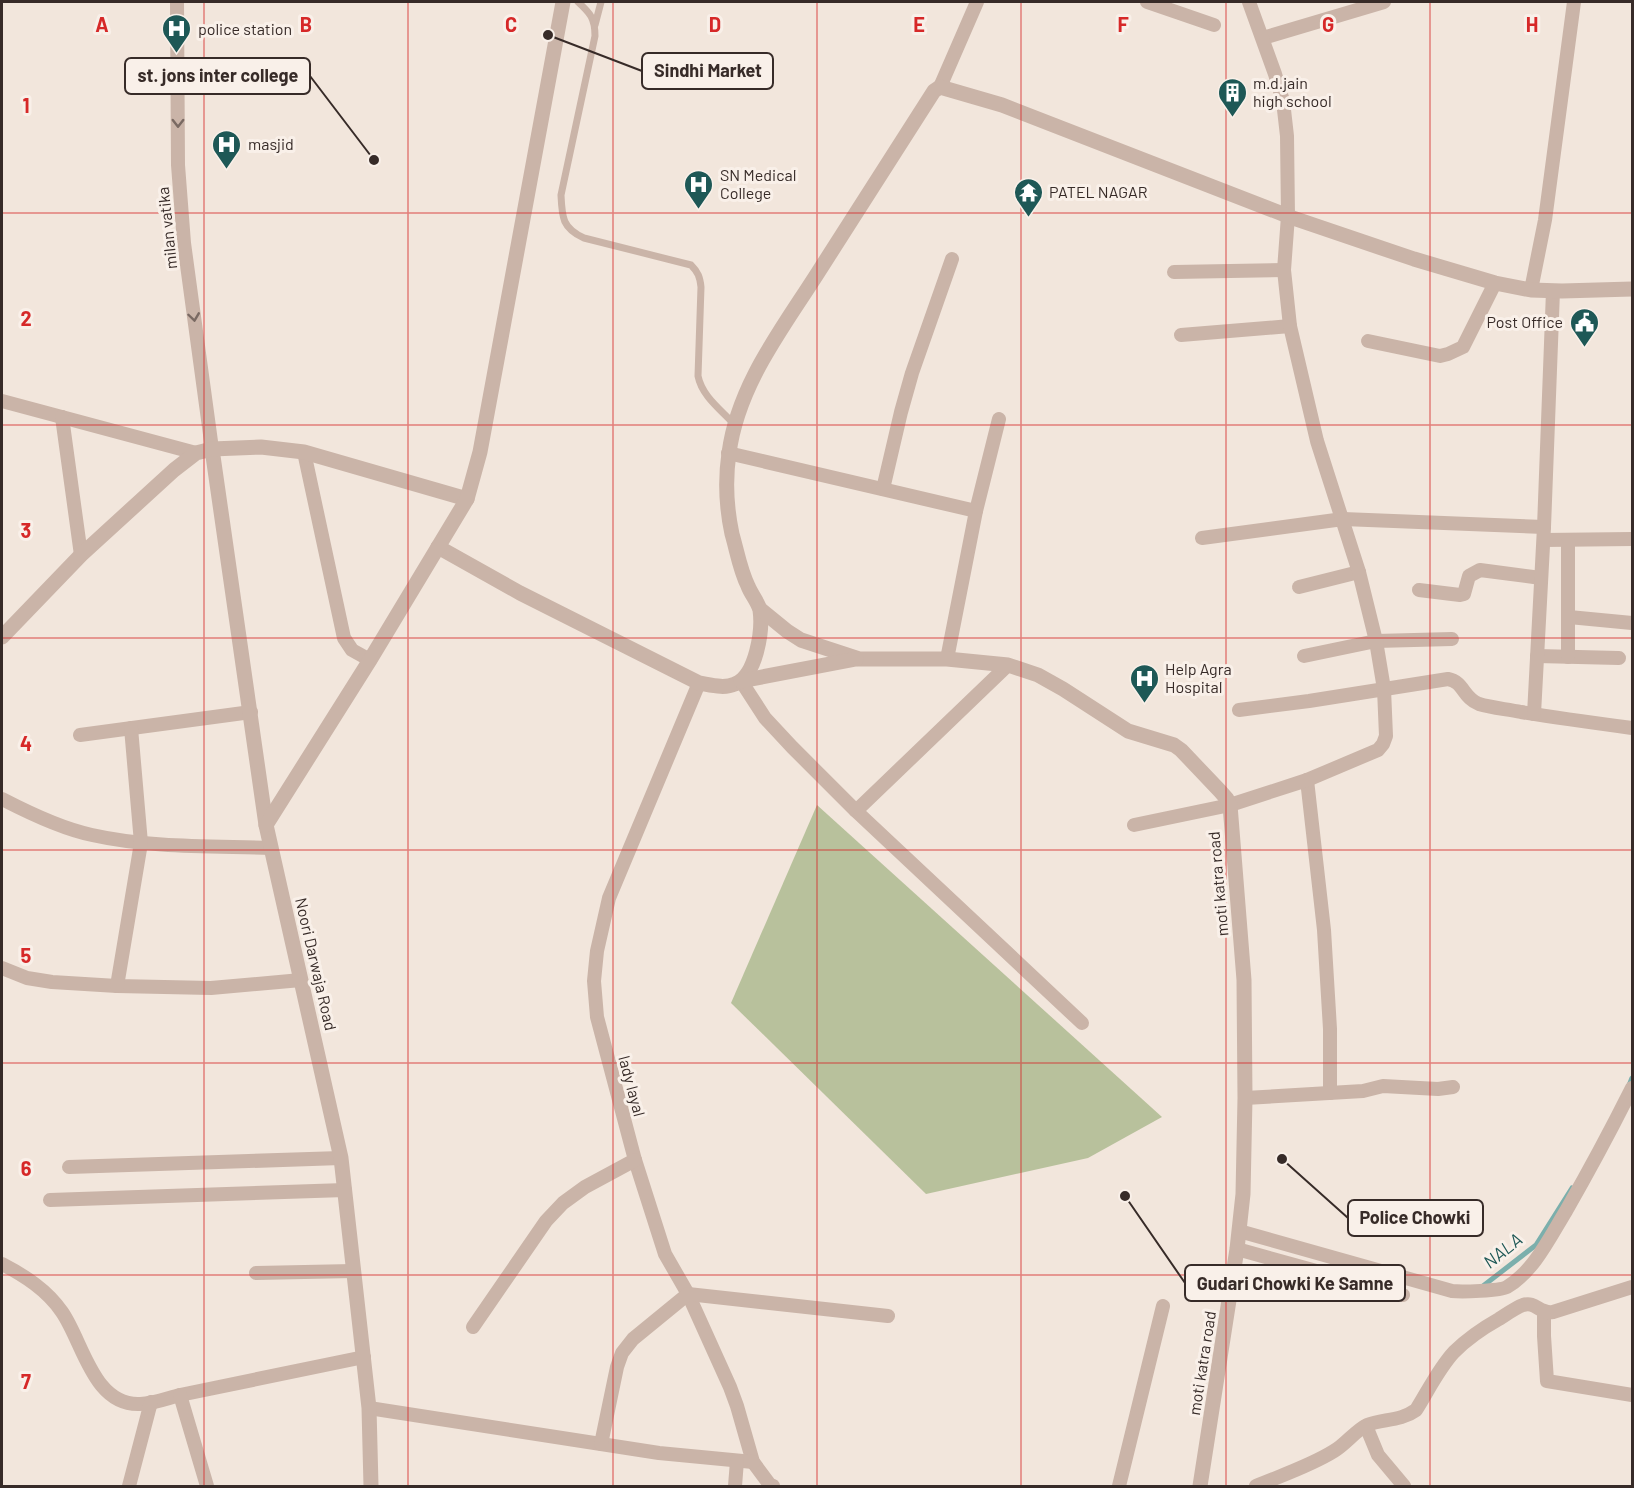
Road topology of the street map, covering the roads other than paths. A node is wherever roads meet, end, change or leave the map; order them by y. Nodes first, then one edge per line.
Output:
1 (177, 2) edge
2 (563, 2) edge
3 (578, 2) edge
4 (601, 2) edge
5 (977, 2) edge
6 (1147, 2) edge
7 (1249, 2) edge
8 (1384, 2) edge
9 (1574, 2) edge
10 (595, 25) junction
11 (1214, 25) dead end
12 (1263, 38) junction
13 (940, 87) junction
14 (1288, 216) junction
15 (952, 259) dead end
16 (1284, 270) junction
17 (1174, 272) dead end
18 (1495, 283) junction
19 (1632, 289) edge
20 (1531, 290) junction
21 (1553, 291) junction
22 (1290, 326) junction
23 (1181, 335) dead end
24 (1368, 341) dead end
25 (2, 401) edge
26 (62, 417) junction
27 (999, 419) dead end
28 (733, 423) junction
29 (212, 450) junction
30 (304, 452) junction
31 (196, 453) junction
32 (728, 453) junction
33 (883, 489) junction
34 (467, 500) junction
35 (976, 511) junction
36 (1343, 519) junction
37 (1544, 534) junction
38 (1202, 538) dead end
39 (1632, 539) edge
40 (1568, 541) junction
41 (438, 547) junction
42 (81, 555) junction
43 (1359, 572) junction
44 (1541, 578) junction
45 (1299, 587) dead end
46 (1419, 590) dead end
47 (759, 609) junction
48 (1569, 617) junction
49 (1632, 623) edge
50 (2, 637) edge
51 (1452, 639) dead end
52 (1376, 641) junction
53 (1304, 656) dead end
54 (1537, 656) junction
55 (1568, 657) junction
56 (1619, 658) dead end
57 (859, 659) junction
58 (947, 659) junction
59 (370, 660) junction
60 (1008, 665) junction
61 (741, 681) junction
62 (699, 683) junction
63 (1383, 689) junction
64 (1239, 711) dead end
65 (251, 712) junction
66 (1534, 714) junction
67 (131, 728) junction
68 (1632, 728) edge
69 (80, 735) dead end
70 (1306, 780) junction
71 (2, 799) edge
72 (1230, 805) junction
73 (856, 811) junction
74 (266, 825) junction
75 (1134, 825) dead end
76 (141, 843) junction
77 (271, 848) junction
78 (2, 968) edge
79 (301, 980) junction
80 (117, 986) junction
81 (1082, 1023) dead end
82 (1453, 1088) dead end
83 (1632, 1088) edge
84 (1330, 1094) junction
85 (1245, 1098) junction
86 (341, 1158) junction
87 (635, 1160) junction
88 (69, 1167) dead end
89 (345, 1190) junction
90 (50, 1200) dead end
91 (1239, 1231) junction
92 (1237, 1249) junction
93 (2, 1264) edge
94 (353, 1271) junction
95 (256, 1273) dead end
96 (1632, 1287) edge
97 (1505, 1289) junction
98 (688, 1293) junction
99 (1403, 1295) dead end
100 (1162, 1306) dead end
101 (1513, 1311) junction
102 (1544, 1312) junction
103 (888, 1316) dead end
104 (473, 1327) dead end
105 (364, 1357) junction
106 (180, 1395) junction
107 (1632, 1395) edge
108 (152, 1402) junction
109 (369, 1408) junction
110 (1366, 1426) junction
111 (601, 1444) junction
112 (738, 1461) junction
113 (753, 1462) junction
114 (129, 1486) edge
115 (207, 1486) edge
116 (371, 1486) edge
117 (735, 1486) edge
118 (773, 1486) edge
119 (1119, 1486) edge
120 (1200, 1486) edge
121 (1256, 1486) edge
122 (1404, 1486) edge

1 -> 29 street, milan vatika
2 - 34 street
3 - 10 lane
4 - 10 lane
5 - 13 street
6 - 11 street
7 - 12 street
8 - 12 street
9 - 20 street
10 - 28 lane
12 - 14 street
13 - 14 street
13 - 28 street
14 - 16 street
14 - 18 street
15 - 33 street
16 - 17 street
16 - 22 street
18 - 20 street
18 - 24 street
19 - 21 street
20 - 21 street
21 - 37 street
22 - 23 street
22 - 36 street
25 - 26 street
26 - 31 street
26 - 42 street
27 - 35 street
28 - 32 street
29 - 30 street
29 - 31 street
29 - 65 street, Noori Darwaja Road
30 - 34 street
30 - 59 street
31 - 42 street
32 - 33 street
32 - 47 street
33 - 35 street
34 - 41 street
35 - 58 street
36 - 37 street
36 - 38 street
36 - 43 street
37 - 40 street
37 - 44 street
39 - 40 street
40 - 48 street
41 - 59 street
41 - 62 street
42 - 50 street
43 - 45 street
43 - 52 street
44 - 46 street
44 - 54 street
47 - 57 street
47 - 61 street
48 - 49 street
48 - 55 street
51 - 52 street
52 - 53 street
52 - 63 street
54 - 55 street
54 - 66 street
55 - 56 street
57 - 58 street
57 - 61 street
58 - 60 street
59 - 74 street
60 - 72 street
60 - 73 street
61 - 62 street
61 - 73 street
62 - 87 street, lady layal
63 - 64 street
63 - 66 street
63 - 70 street
65 - 67 street
65 - 74 street, Noori Darwaja Road
66 - 68 street
67 - 69 street
67 - 76 street
70 - 72 street
70 - 84 street
71 - 76 street
72 - 75 street
72 - 85 street, moti katra road
73 - 81 street
74 - 77 street, Noori Darwaja Road
76 - 77 street
76 - 80 street
77 - 79 street, Noori Darwaja Road
78 - 80 street
79 - 80 street
79 - 86 street, Noori Darwaja Road
82 - 84 street
83 - 97 street
84 - 85 street
85 - 91 street, moti katra road
86 - 88 street
86 - 89 street, Noori Darwaja Road
87 - 98 street, lady layal
87 - 104 street
89 - 90 street
89 - 94 street, Noori Darwaja Road
91 - 92 street, moti katra road
91 - 97 street
92 - 99 street
92 - 120 street, moti katra road
93 - 108 street
94 - 95 street
94 - 105 street, Noori Darwaja Road
96 - 102 street
97 - 101 street
98 - 103 street
98 - 111 street
98 - 113 street, lady layal
100 - 119 street
101 - 102 street
101 - 110 street
102 - 107 street
105 - 106 street
105 - 109 street, Noori Darwaja Road
106 - 108 street
106 - 115 street
108 - 114 street
109 - 111 street
109 - 116 street, Noori Darwaja Road
110 - 121 street
110 - 122 street
111 - 112 street
112 - 113 street
112 - 117 street
113 - 118 street, lady layal

